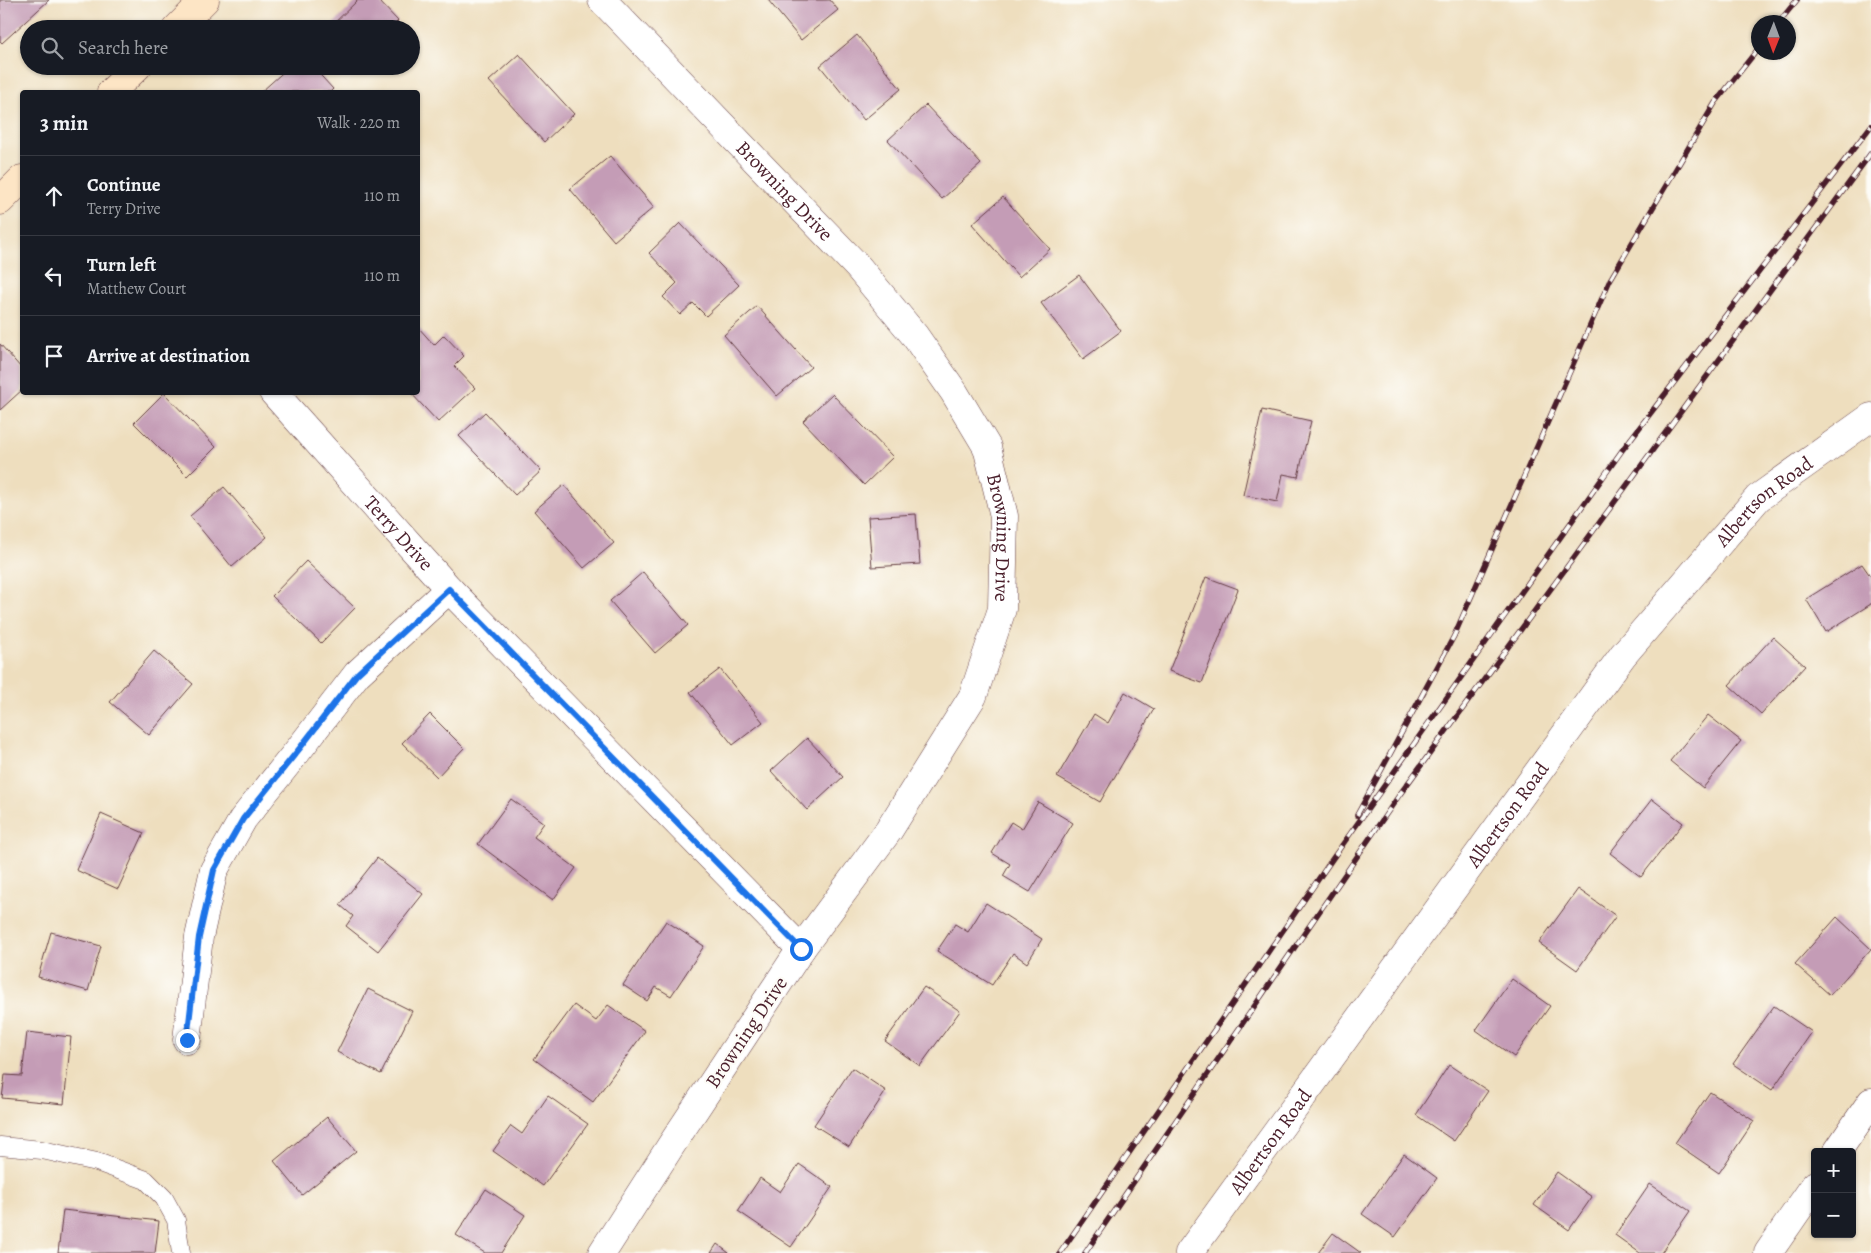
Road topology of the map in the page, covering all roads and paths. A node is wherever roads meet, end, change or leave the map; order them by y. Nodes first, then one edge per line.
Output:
1 (205, 0) edge
2 (602, 0) edge
3 (185, 20) edge
4 (129, 75) edge
5 (113, 90) edge
6 (20, 181) edge
7 (0, 201) edge
8 (276, 395) edge
9 (1871, 417) edge
10 (449, 589) junction
11 (801, 949) junction
12 (187, 1040) dead end
13 (1871, 1102) edge
14 (0, 1146) edge
15 (1840, 1148) edge
16 (1811, 1190) edge
17 (181, 1253) edge
18 (602, 1253) edge
19 (1190, 1253) edge
20 (1768, 1253) edge

1 - 3 street
2 - 11 street, Browning Drive
4 - 5 street
6 - 7 street
8 - 10 street, Terry Drive
9 - 19 street, Albertson Road
10 - 11 street, Terry Drive
10 - 12 street
11 - 18 street, Browning Drive
13 - 15 street
14 - 17 lane
16 - 20 street

